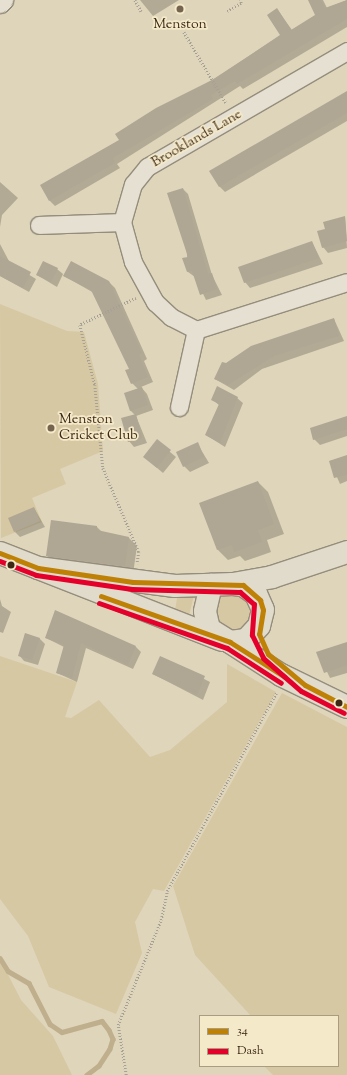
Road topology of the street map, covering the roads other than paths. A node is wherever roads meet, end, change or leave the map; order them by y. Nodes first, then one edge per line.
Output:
1 (4, 0) edge
2 (0, 4) edge
3 (347, 51) edge
4 (122, 222) junction
5 (39, 225) dead end
6 (347, 282) edge
7 (196, 330) junction
8 (179, 407) dead end
9 (347, 552) edge
10 (0, 553) edge
11 (38, 568) junction
12 (300, 569) junction
13 (233, 584) junction
14 (211, 585) junction
15 (261, 618) junction
16 (227, 641) junction
17 (305, 685) junction
18 (347, 706) edge

1 - 2 street
3 - 4 street, Brooklands Lane
4 - 5 street
4 - 7 street
6 - 7 street
7 - 8 street
9 - 12 main road
10 - 11 main road
11 - 14 main road
11 - 16 main road
12 - 13 main road
12 - 15 main road
13 - 14 main road
13 - 15 main road
14 - 16 main road
15 - 16 main road
15 - 17 main road
16 - 17 main road
17 - 18 main road

